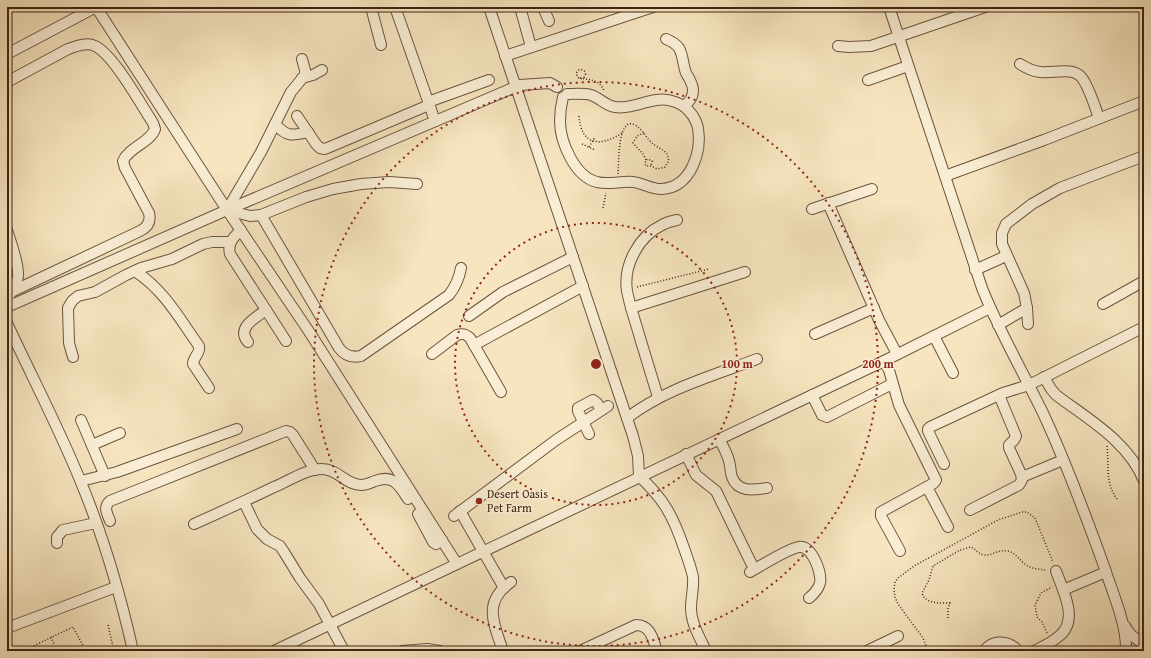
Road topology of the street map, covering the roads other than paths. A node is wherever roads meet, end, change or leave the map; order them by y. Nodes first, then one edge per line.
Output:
1 (371, 7) edge
2 (395, 7) edge
3 (489, 7) edge
4 (520, 7) edge
5 (543, 7) edge
6 (653, 7) edge
7 (888, 7) edge
8 (985, 7) edge
9 (91, 8) edge
10 (550, 21) dead end
11 (899, 38) junction
12 (666, 39) dead end
13 (381, 45) dead end
14 (838, 46) dead end
15 (531, 47) junction
16 (7, 54) edge
17 (505, 56) junction
18 (302, 59) dead end
19 (1020, 64) dead end
20 (908, 66) junction
21 (322, 70) dead end
22 (302, 78) junction
23 (489, 80) dead end
24 (868, 80) dead end
25 (7, 82) edge
26 (516, 87) junction
27 (565, 95) junction
28 (1144, 101) edge
29 (429, 103) junction
30 (684, 106) junction
31 (297, 116) dead end
32 (1099, 118) junction
33 (435, 121) junction
34 (275, 124) junction
35 (308, 132) junction
36 (1144, 156) edge
37 (945, 176) junction
38 (417, 184) dead end
39 (872, 189) dead end
40 (828, 203) junction
41 (812, 209) dead end
42 (227, 210) junction
43 (261, 215) junction
44 (677, 220) dead end
45 (7, 230) edge
46 (241, 230) junction
47 (230, 242) junction
48 (1006, 256) junction
49 (573, 257) junction
50 (461, 268) dead end
51 (976, 270) junction
52 (135, 271) junction
53 (745, 272) dead end
54 (1144, 281) edge
55 (582, 286) junction
56 (9, 296) edge
57 (1103, 304) dead end
58 (7, 307) edge
59 (631, 308) junction
60 (874, 308) junction
61 (990, 308) junction
62 (1027, 308) junction
63 (266, 310) junction
64 (469, 316) dead end
65 (7, 323) edge
66 (1028, 324) dead end
67 (998, 325) junction
68 (1144, 327) edge
69 (815, 334) dead end
70 (934, 336) junction
71 (286, 341) dead end
72 (248, 342) dead end
73 (474, 345) junction
74 (432, 354) dead end
75 (897, 354) junction
76 (73, 357) dead end
77 (757, 359) dead end
78 (884, 361) junction
79 (953, 373) dead end
80 (1044, 377) junction
81 (892, 384) junction
82 (1029, 385) junction
83 (209, 388) dead end
84 (501, 392) dead end
85 (812, 395) junction
86 (999, 395) junction
87 (658, 397) junction
88 (627, 418) junction
89 (81, 420) dead end
90 (583, 422) junction
91 (237, 429) dead end
92 (120, 433) dead end
93 (589, 434) dead end
94 (719, 439) junction
95 (92, 445) junction
96 (686, 454) junction
97 (1063, 460) junction
98 (944, 464) dead end
99 (315, 470) junction
100 (105, 476) junction
101 (639, 476) junction
102 (1022, 476) junction
103 (81, 481) junction
104 (1144, 481) edge
105 (927, 487) junction
106 (767, 488) dead end
107 (244, 502) junction
108 (970, 510) dead end
109 (110, 521) dead end
110 (96, 522) junction
111 (194, 524) dead end
112 (948, 527) dead end
113 (442, 540) junction
114 (56, 543) dead end
115 (484, 551) junction
116 (900, 551) dead end
117 (457, 564) junction
118 (1056, 571) road end
119 (1106, 572) junction
120 (1061, 586) junction
121 (116, 587) junction
122 (809, 598) dead end
123 (1122, 621) junction
124 (329, 625) junction
125 (7, 628) edge
126 (898, 636) dead end
127 (1144, 644) edge
128 (278, 650) edge
129 (133, 651) edge
130 (344, 651) edge
131 (402, 651) edge
132 (440, 651) edge
133 (503, 651) edge
134 (580, 651) edge
135 (657, 651) edge
136 (706, 651) edge
137 (867, 651) edge
138 (984, 651) edge
139 (1018, 651) edge
140 (1034, 651) edge
141 (1126, 651) edge

1 - 13 street
2 - 29 street
3 - 17 street
4 - 15 street
5 - 10 street
6 - 15 street
7 - 11 street
8 - 11 street
9 - 16 street
9 - 42 street
11 - 14 street
11 - 20 street
12 - 30 street
15 - 17 street
17 - 26 street
18 - 22 street
19 - 32 street
20 - 24 street
20 - 37 street
21 - 22 street
22 - 34 street
23 - 29 street
25 - 56 street
26 - 27 street
26 - 33 street
26 - 49 street
27 - 30 street
27 - 30 street
28 - 32 street
29 - 33 street
29 - 35 street
31 - 35 street
32 - 37 street
33 - 42 street
34 - 35 street
34 - 42 street
36 - 48 street
37 - 51 street
38 - 43 street
39 - 40 street
40 - 41 street
40 - 60 street
42 - 43 street
42 - 46 street
42 - 58 street
43 - 50 street
44 - 59 street
45 - 56 street
46 - 47 street
46 - 113 street
47 - 52 street
47 - 63 street
48 - 51 street
48 - 62 street
49 - 55 street
49 - 64 street
51 - 61 street
52 - 76 street
52 - 83 street
53 - 59 street
54 - 57 street
55 - 73 street
55 - 88 street
59 - 87 street
60 - 69 street
60 - 75 street
61 - 67 street
61 - 70 street
62 - 66 street
62 - 67 street
63 - 71 street
63 - 72 street
65 - 103 street
67 - 82 street
68 - 80 street
70 - 75 street
70 - 79 street
73 - 74 street
73 - 84 street
75 - 78 street
77 - 87 street
78 - 81 street
78 - 85 street
80 - 82 street
80 - 104 street
81 - 85 street
81 - 105 street
82 - 86 street
82 - 97 street
85 - 94 street
86 - 98 street
86 - 102 street
87 - 88 street
88 - 101 street
89 - 95 street
90 - 90 street
90 - 93 street
90 - 115 street
91 - 100 street
92 - 95 street
94 - 96 street
94 - 106 street
95 - 100 street
96 - 101 street
96 - 122 street
97 - 102 street
97 - 119 street
99 - 107 street
99 - 109 street
99 - 113 street
100 - 103 street
101 - 115 street
101 - 136 street
102 - 108 street
103 - 110 street
105 - 112 street
105 - 116 street
107 - 111 street
107 - 124 street
110 - 114 street
110 - 121 street
113 - 117 street
115 - 117 street
115 - 133 street
117 - 124 street
118 - 120 street
119 - 120 street
119 - 123 street
120 - 140 street
121 - 125 street
121 - 129 street
123 - 127 street
123 - 141 street
124 - 128 street
124 - 130 street
126 - 137 street
131 - 132 street
134 - 135 street
138 - 139 street

